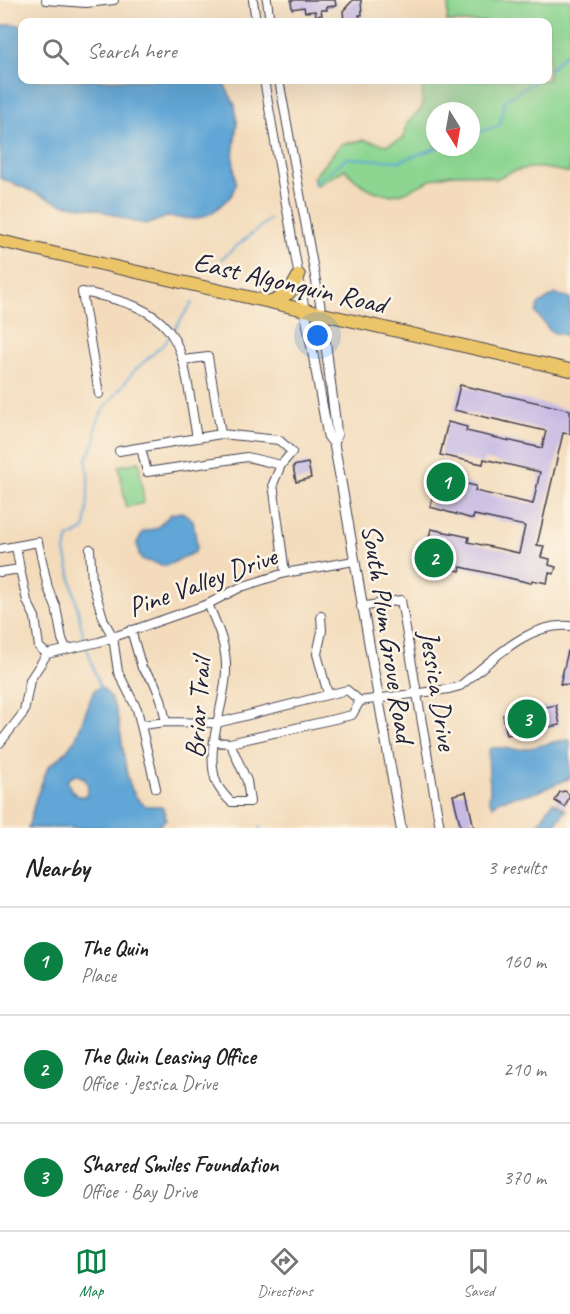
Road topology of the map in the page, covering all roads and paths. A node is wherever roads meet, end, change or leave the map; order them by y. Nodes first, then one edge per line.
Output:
1 (46, 0) edge
2 (114, 0) edge
3 (253, 0) edge
4 (267, 0) edge
5 (255, 18) edge
6 (269, 18) edge
7 (265, 84) edge
8 (280, 84) edge
9 (0, 241) edge
10 (299, 275) junction
11 (272, 302) junction
12 (305, 310) junction
13 (322, 314) junction
14 (183, 360) junction
15 (570, 369) edge
16 (99, 394) dead end
17 (221, 434) junction
18 (197, 438) junction
19 (334, 444) junction
20 (141, 448) junction
21 (119, 451) dead end
22 (281, 465) junction
23 (16, 546) junction
24 (0, 549) edge
25 (90, 549) dead end
26 (354, 561) junction
27 (20, 569) junction
28 (0, 572) edge
29 (285, 573) junction
30 (208, 604) junction
31 (361, 607) junction
32 (321, 616) dead end
33 (570, 626) edge
34 (131, 630) junction
35 (113, 637) junction
36 (69, 648) junction
37 (47, 654) junction
38 (328, 694) junction
39 (417, 696) junction
40 (377, 699) junction
41 (360, 701) junction
42 (166, 722) junction
43 (217, 723) junction
44 (142, 725) junction
45 (1, 738) edge
46 (214, 742) junction
47 (230, 742) junction
48 (156, 788) dead end
49 (401, 828) edge
50 (440, 828) edge

1 - 2 street
3 - 5 street
4 - 6 street
7 - 10 street
8 - 13 street
9 - 11 main road, East Algonquin Road
10 - 11 main road
10 - 12 street
11 - 12 main road, East Algonquin Road
12 - 13 main road, East Algonquin Road
12 - 19 street, South Plum Grove Road
13 - 15 main road, East Algonquin Road
13 - 19 street, South Plum Grove Road
14 - 16 street
14 - 17 street
14 - 18 street
17 - 18 street
17 - 22 street
18 - 20 street
19 - 26 street, South Plum Grove Road
20 - 21 street
20 - 22 street
22 - 29 street
23 - 24 street
23 - 27 street
23 - 36 street
25 - 35 street
26 - 29 street, Pine Valley Drive
26 - 31 street, South Plum Grove Road
27 - 28 street
27 - 37 street
29 - 30 street, Pine Valley Drive
30 - 34 street, Pine Valley Drive
30 - 43 street, Briar Trail
31 - 39 street, Jessica Drive
31 - 40 street, South Plum Grove Road
32 - 38 street
33 - 39 street
34 - 35 street, Pine Valley Drive
34 - 42 street
35 - 36 street, Pine Valley Drive
35 - 44 street
36 - 37 street, Pine Valley Drive
37 - 45 street
38 - 41 street
38 - 43 street
39 - 40 street
39 - 50 street, Jessica Drive
40 - 41 street
40 - 49 street, South Plum Grove Road
41 - 47 street
42 - 43 street
42 - 44 street
43 - 46 street, Briar Trail
44 - 48 street
46 - 47 street
46 - 47 street, Briar Trail

